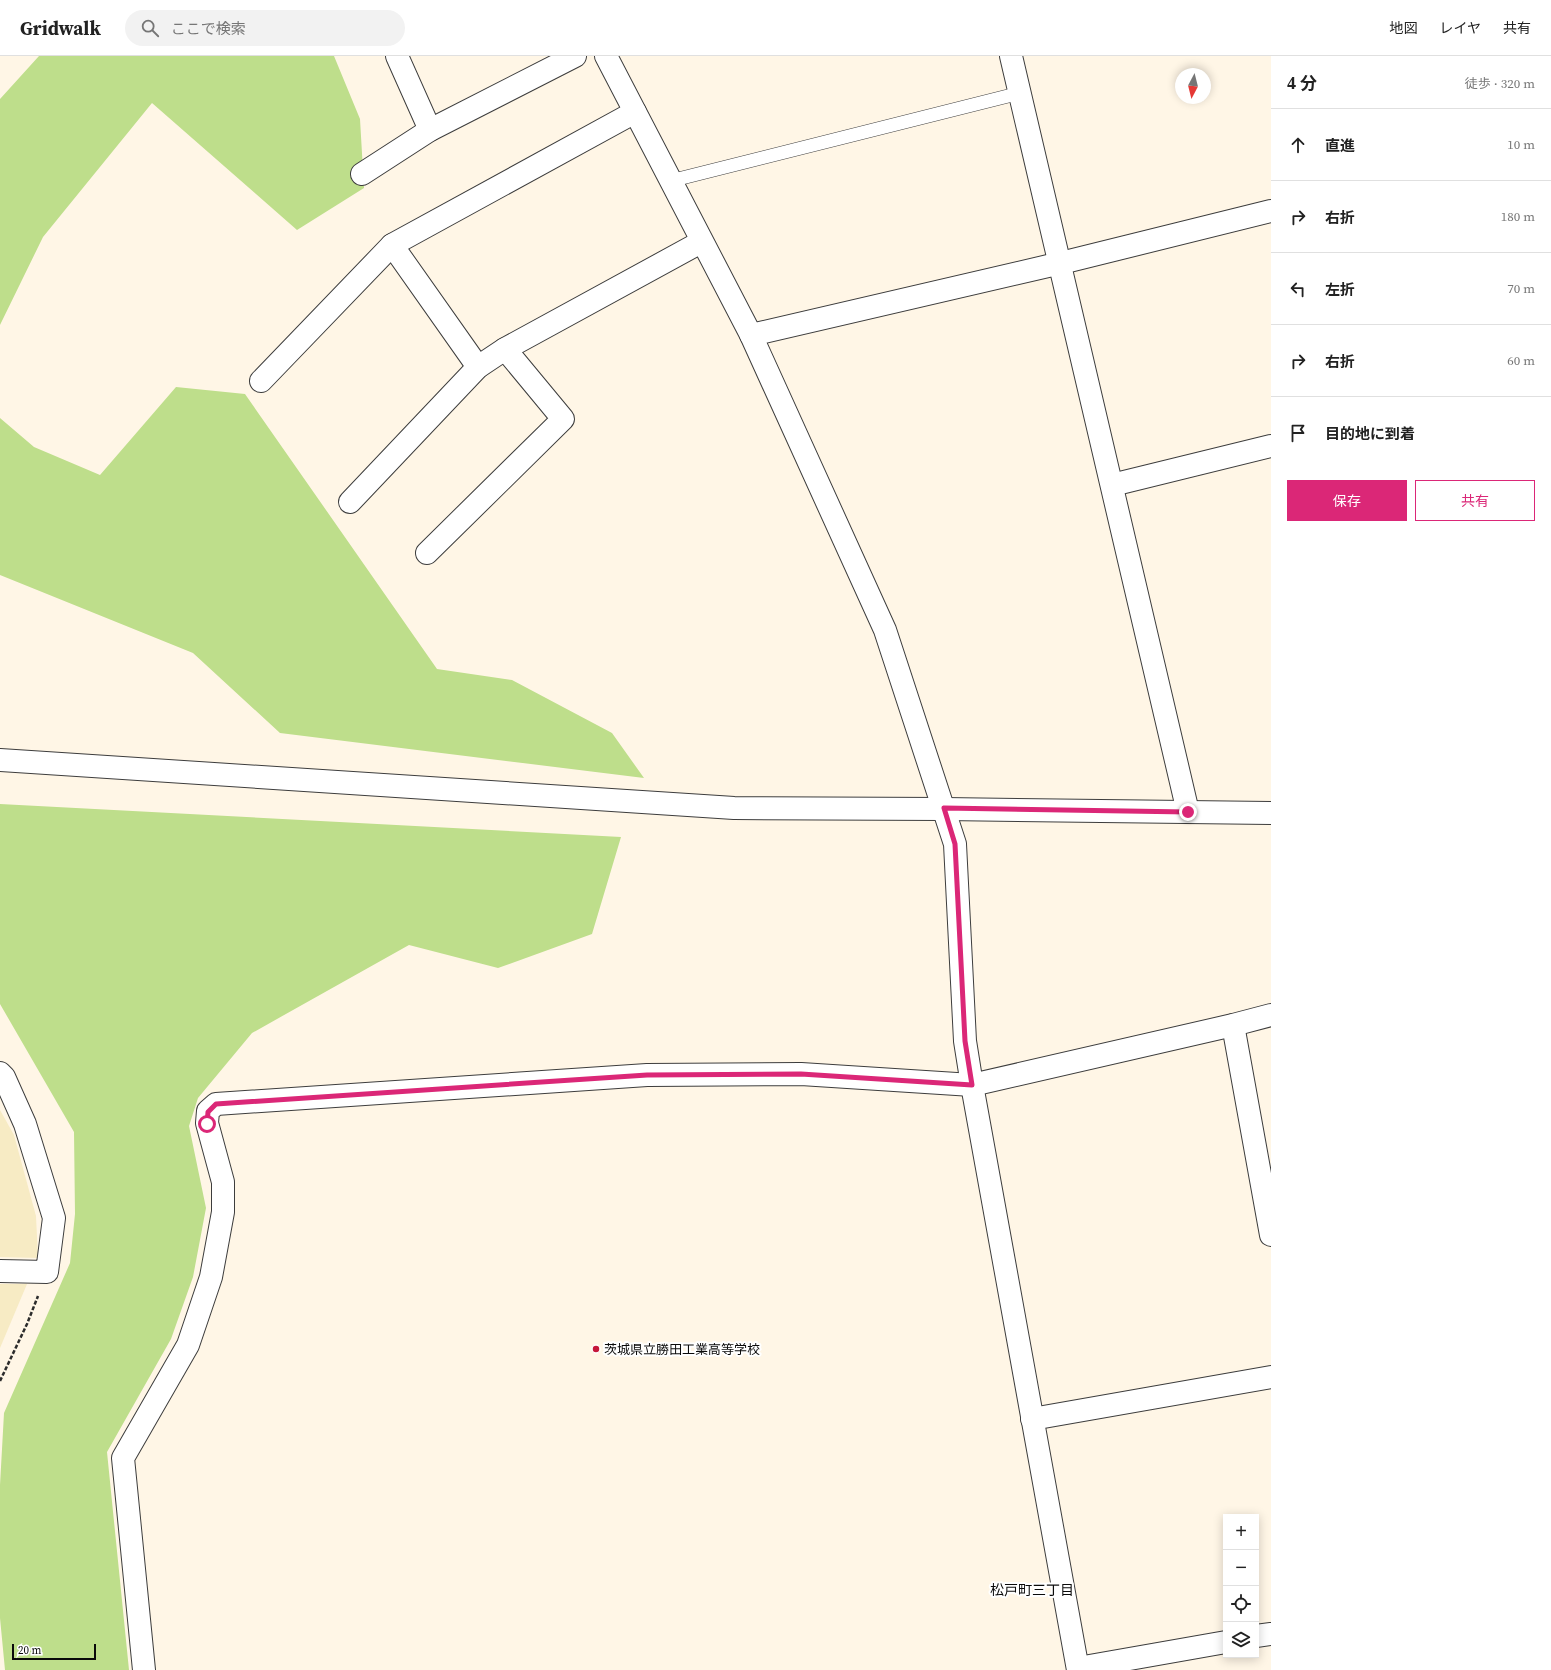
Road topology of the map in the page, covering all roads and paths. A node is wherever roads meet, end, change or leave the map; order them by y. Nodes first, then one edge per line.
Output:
1 (396, 56) edge
2 (575, 56) edge
3 (606, 56) edge
4 (1012, 56) edge
5 (1020, 93) junction
6 (635, 112) junction
7 (430, 130) junction
8 (362, 174) dead end
9 (670, 181) junction
10 (1271, 211) edge
11 (701, 242) junction
12 (392, 245) junction
13 (1061, 263) junction
14 (751, 335) junction
15 (505, 349) junction
16 (478, 366) junction
17 (261, 381) dead end
18 (1271, 446) edge
19 (1112, 485) junction
20 (350, 502) dead end
21 (427, 553) dead end
22 (2, 760) edge
23 (944, 808) junction
24 (1188, 812) junction
25 (1271, 813) edge
26 (1271, 1015) edge
27 (1233, 1026) junction
28 (0, 1073) edge
29 (972, 1085) junction
30 (1271, 1235) edge
31 (0, 1271) edge
32 (47, 1272) junction
33 (1271, 1377) edge
34 (0, 1381) edge
35 (1032, 1419) junction
36 (1271, 1634) edge
37 (1259, 1636) edge
38 (1223, 1643) edge
39 (1078, 1669) edge
40 (144, 1670) edge

1 - 7 street
2 - 7 street
3 - 6 street
4 - 5 street
5 - 9 lane
5 - 13 street
6 - 9 street
6 - 12 street
7 - 8 street
9 - 11 street
10 - 13 street
11 - 14 street
11 - 15 street
12 - 16 street
12 - 17 street
13 - 14 street
13 - 19 street
14 - 23 street
15 - 16 street
15 - 21 street
16 - 20 street
18 - 19 street
19 - 24 street
22 - 23 street
23 - 24 street
23 - 29 street
24 - 25 street
26 - 27 street
27 - 29 street
27 - 30 street
28 - 32 street
29 - 35 street
29 - 40 street
31 - 32 street
32 - 34 path
33 - 35 street
35 - 39 street
36 - 37 street
38 - 39 street

